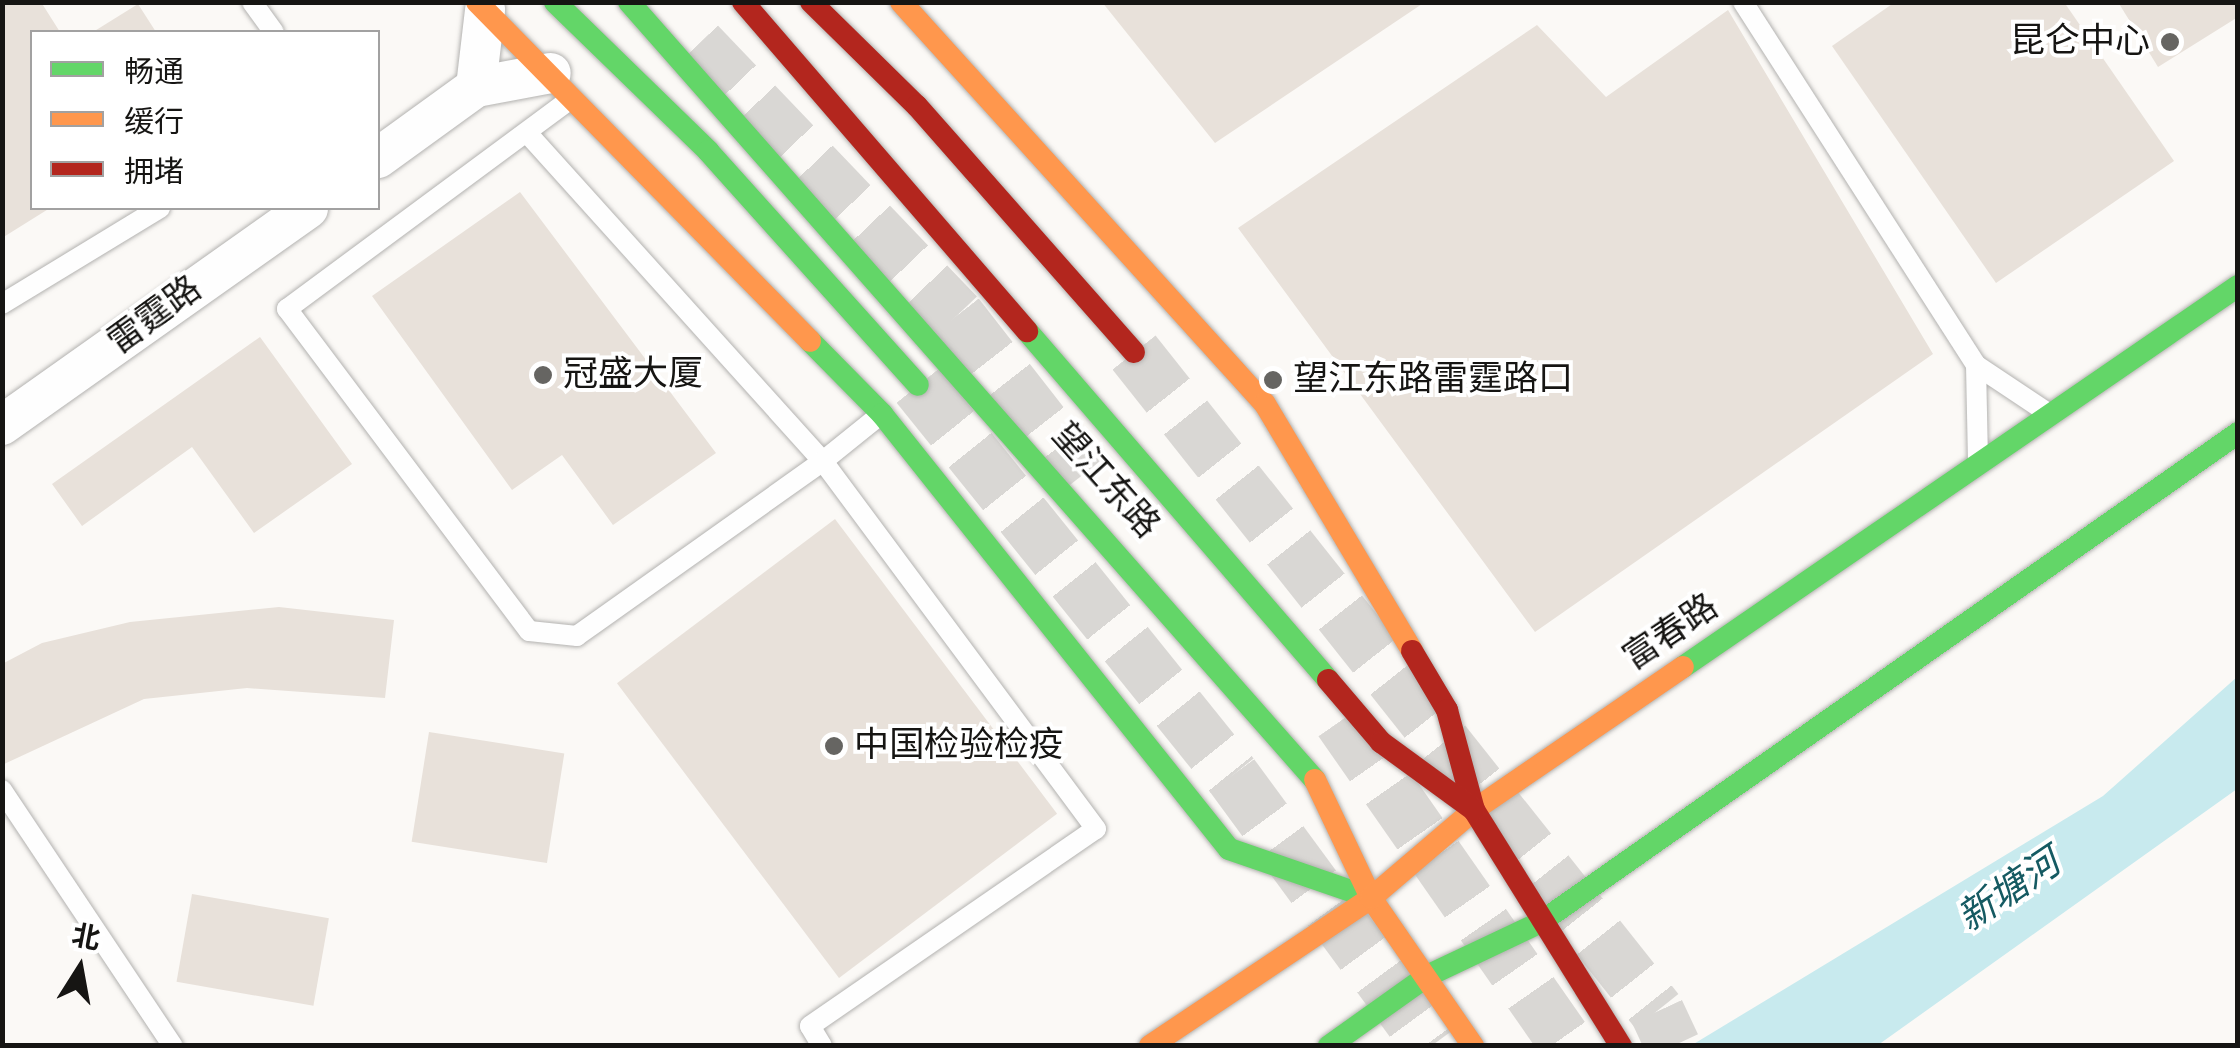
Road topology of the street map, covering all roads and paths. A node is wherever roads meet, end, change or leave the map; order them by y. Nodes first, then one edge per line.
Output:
1 (252, 2) edge
2 (555, 2) edge
3 (629, 2) edge
4 (743, 2) edge
5 (811, 2) edge
6 (901, 2) edge
7 (1742, 2) edge
8 (481, 6) edge
9 (273, 30) edge
10 (563, 85) junction
11 (476, 87) junction
12 (528, 134) junction
13 (380, 157) edge
14 (157, 210) edge
15 (305, 210) edge
16 (2238, 286) edge
17 (2, 304) edge
18 (1134, 352) tunnel mouth
19 (1976, 365) junction
20 (918, 385) tunnel mouth
21 (882, 414) junction
22 (2051, 414) junction
23 (2, 425) edge
24 (2238, 434) edge
25 (824, 461) junction
26 (1978, 465) junction
27 (2, 790) edge
28 (1474, 810) junction
29 (1370, 898) junction
30 (1540, 922) junction
31 (1427, 976) junction
32 (1616, 1038) edge
33 (172, 1046) edge
34 (822, 1046) edge
35 (1150, 1046) edge
36 (1329, 1046) edge
37 (1473, 1046) edge

1 - 9 lane
2 - 20 main road
3 - 29 main road, 望江东路
4 - 28 main road, 望江东路
5 - 18 main road
6 - 28 main road
7 - 19 lane
8 - 10 main road
8 - 11 street
10 - 11 street
10 - 12 lane
10 - 21 main road
11 - 13 street
12 - 25 lane
12 - 25 lane
14 - 17 lane
15 - 23 street, 雷霆路
16 - 22 main road, 富春路
19 - 22 lane
19 - 26 lane
21 - 25 lane
21 - 29 main road
22 - 26 main road, 富春路
24 - 30 main road
25 - 34 lane
26 - 28 main road, 富春路
27 - 33 lane
28 - 29 main road, 富春路
28 - 30 main road
29 - 31 main road, 望江东路
29 - 35 main road, 富春路
30 - 31 main road
30 - 32 main road
31 - 36 main road
31 - 37 main road, 望江东路

